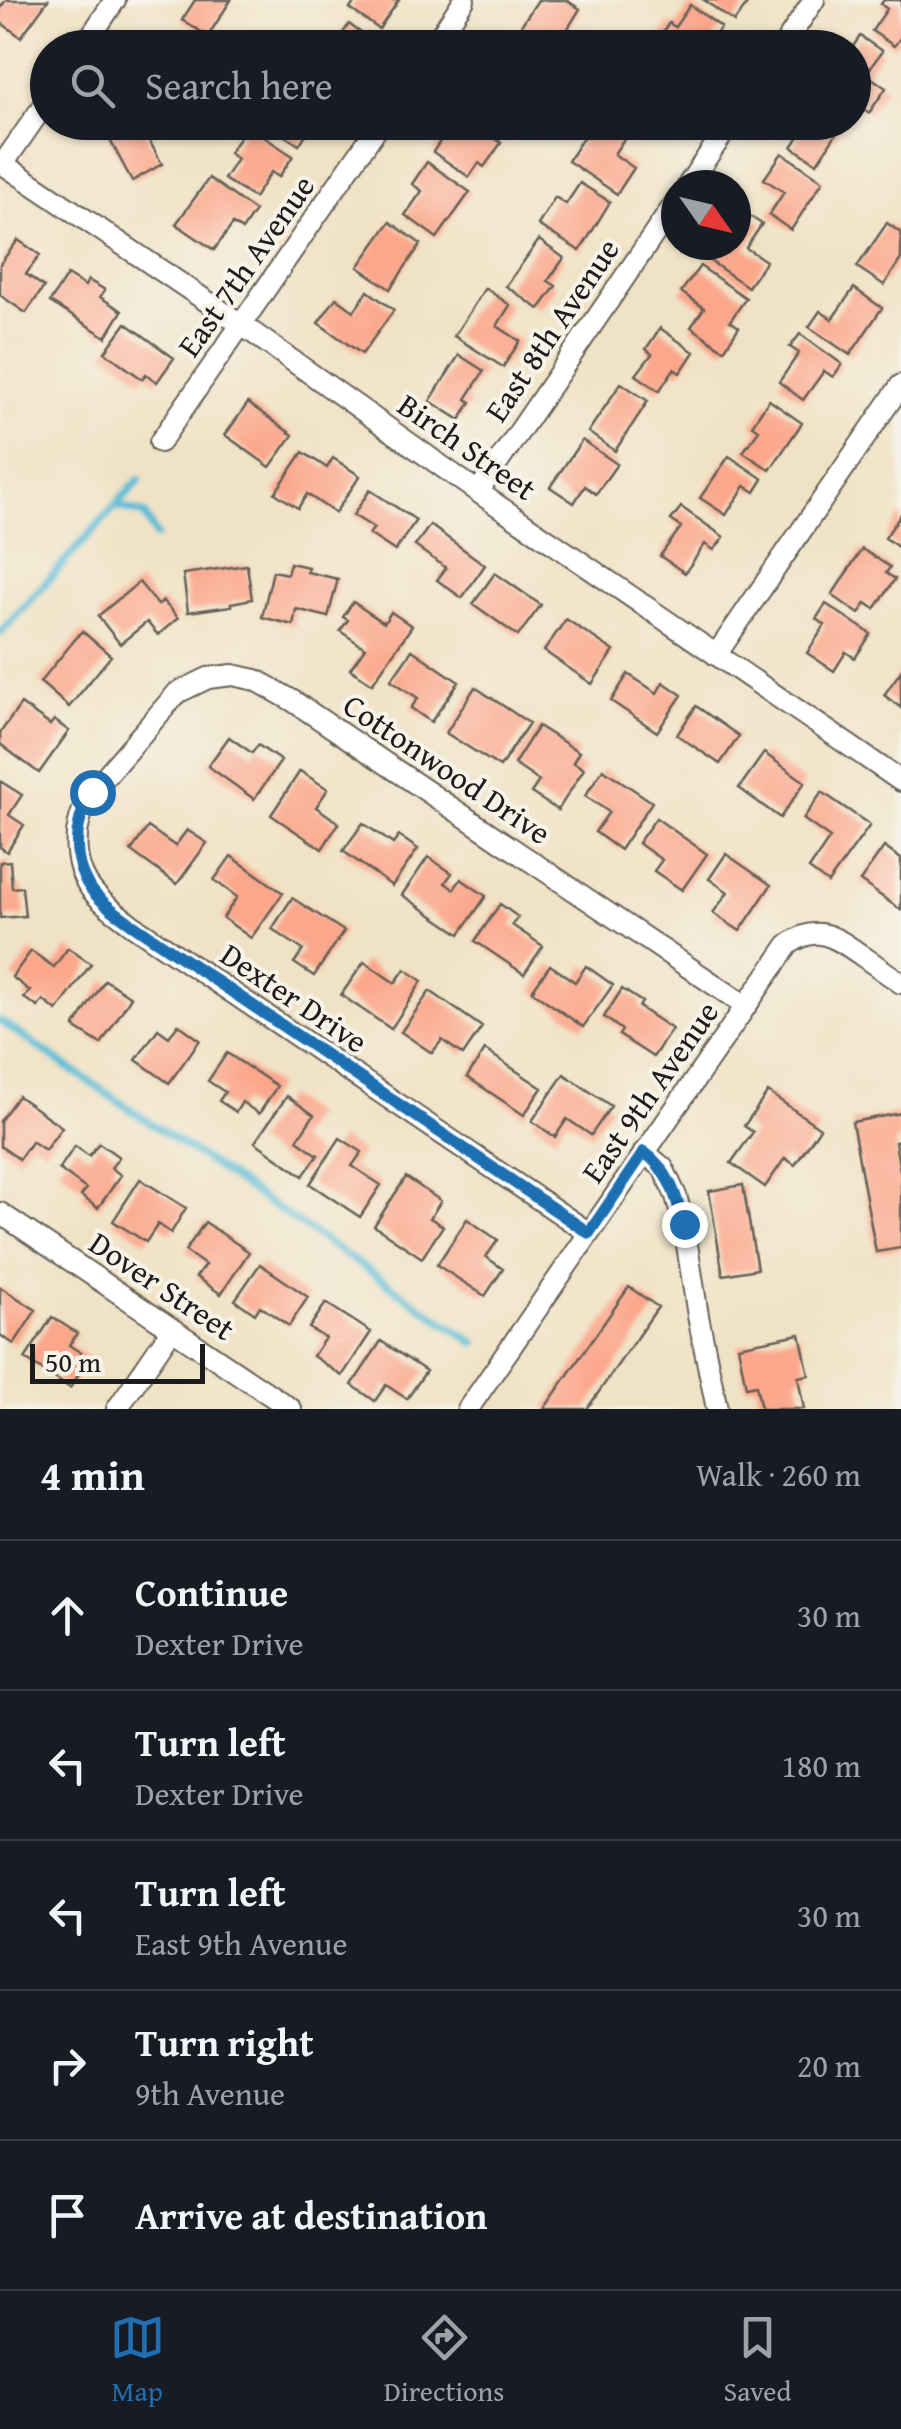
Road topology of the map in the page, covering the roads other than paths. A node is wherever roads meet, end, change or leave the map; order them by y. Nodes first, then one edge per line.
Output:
1 (115, 0) edge
2 (464, 0) edge
3 (814, 0) edge
4 (95, 30) edge
5 (444, 30) edge
6 (794, 30) edge
7 (30, 123) edge
8 (368, 140) edge
9 (718, 140) edge
10 (1, 162) edge
11 (698, 170) edge
12 (661, 224) edge
13 (242, 325) junction
14 (901, 384) edge
15 (160, 442) dead end
16 (478, 492) junction
17 (716, 654) junction
18 (119, 760) joint
19 (901, 780) edge
20 (901, 983) edge
21 (746, 1006) junction
22 (644, 1152) junction
23 (0, 1213) edge
24 (589, 1233) junction
25 (172, 1329) junction
26 (117, 1409) edge
27 (291, 1409) edge
28 (468, 1409) edge
29 (717, 1409) edge

1 - 4 street
2 - 5 street
3 - 6 street
7 - 10 street
8 - 13 street, East 7th Avenue
9 - 11 street
10 - 13 street, Birch Street
12 - 16 street, East 8th Avenue
13 - 15 street, East 7th Avenue
13 - 16 street, Birch Street
14 - 17 street
16 - 17 street, Birch Street
17 - 19 street, Birch Street
18 - 21 street, Cottonwood Drive
18 - 24 street, Dexter Drive
20 - 21 street, East 9th Avenue
21 - 22 street, East 9th Avenue
22 - 24 street, East 9th Avenue
22 - 29 street
23 - 25 street, Dover Street
24 - 28 street, East 9th Avenue
25 - 26 street
25 - 27 street, Dover Street

